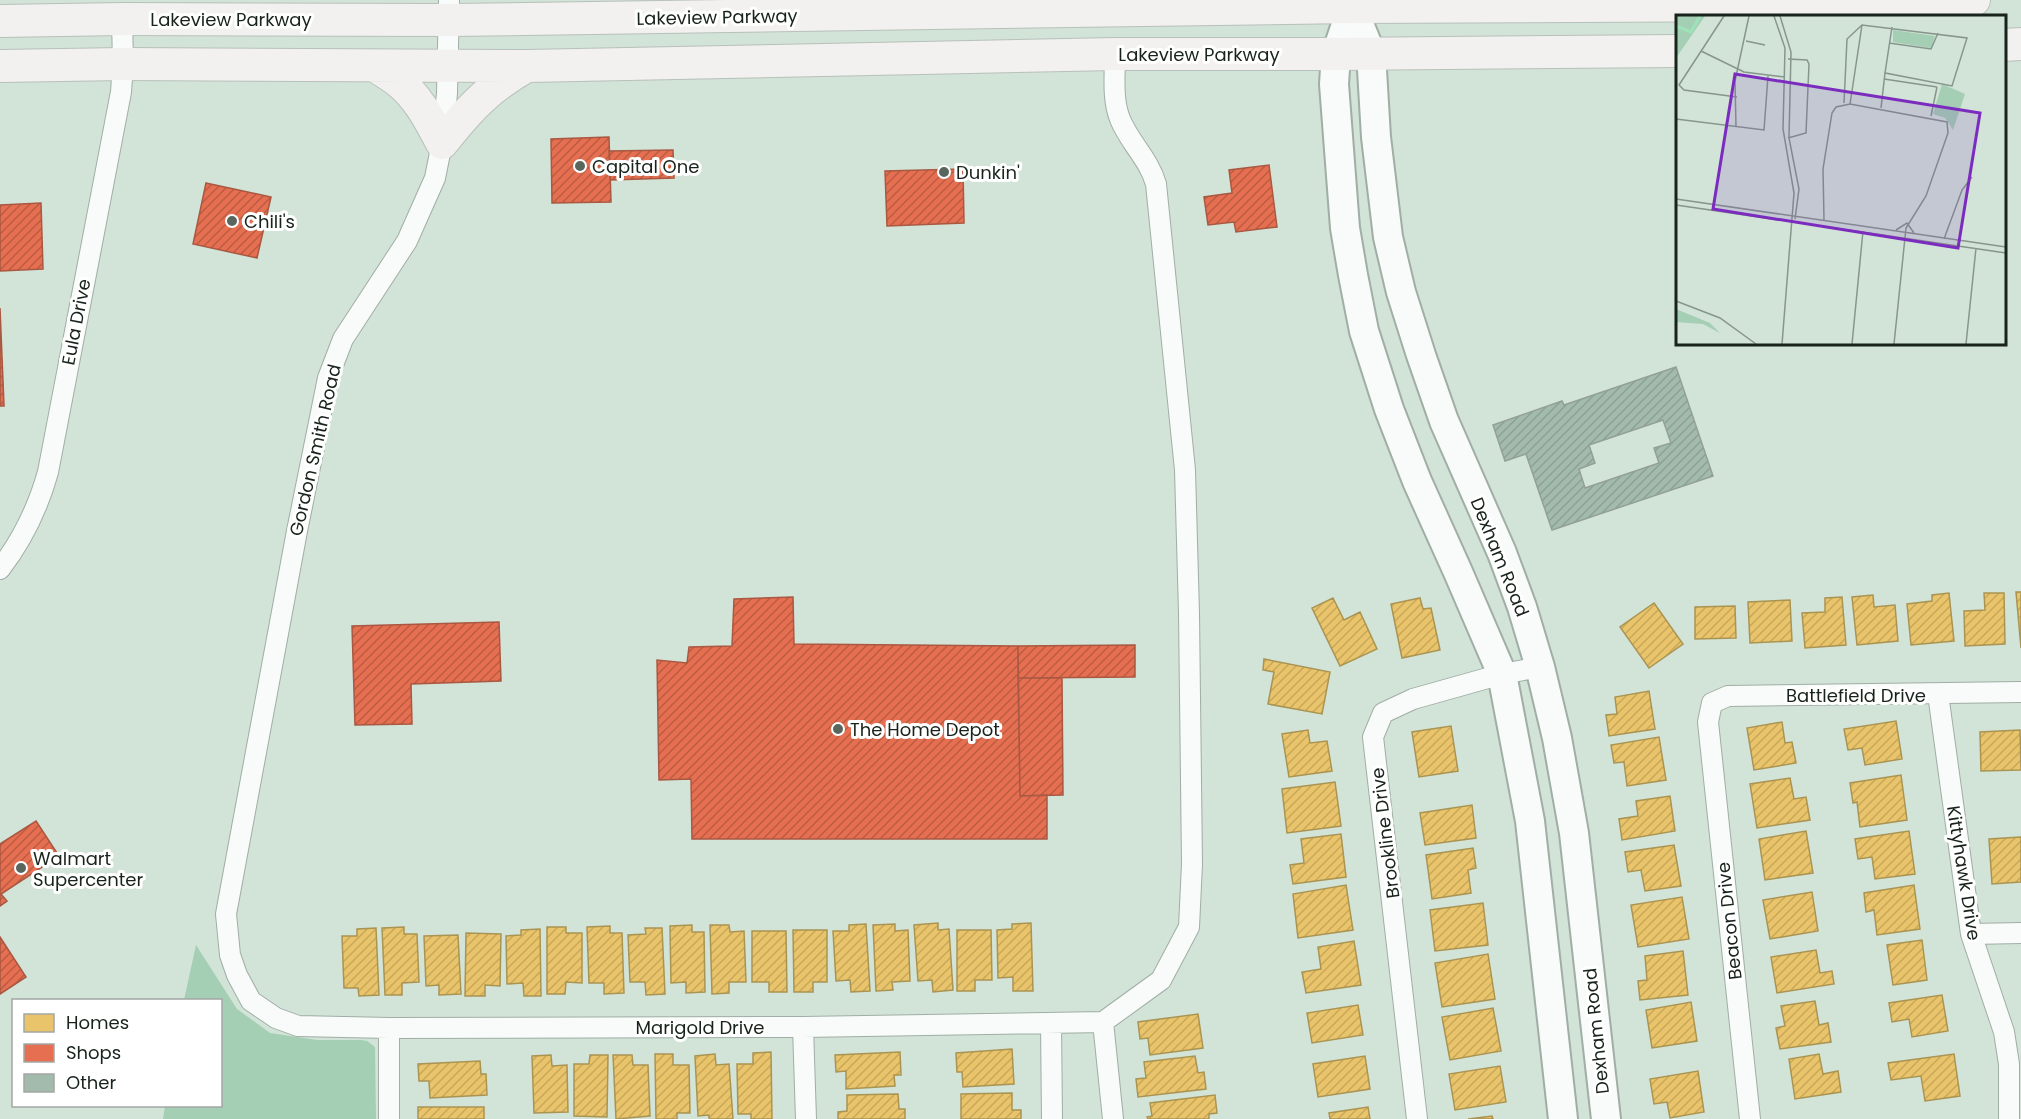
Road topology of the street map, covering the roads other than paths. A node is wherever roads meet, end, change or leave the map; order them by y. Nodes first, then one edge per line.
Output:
1 (1974, 0) edge
2 (1352, 3) edge
3 (784, 8) edge
4 (449, 10) edge
5 (122, 19) junction
6 (0, 21) edge
7 (2021, 44) edge
8 (2006, 45) edge
9 (1676, 51) edge
10 (1371, 53) junction
11 (1115, 54) junction
12 (1336, 54) junction
13 (785, 60) junction
14 (123, 64) junction
15 (0, 66) edge
16 (375, 66) junction
17 (527, 66) junction
18 (448, 67) junction
19 (442, 143) junction
20 (0, 569) edge
21 (1540, 667) junction
22 (1502, 674) junction
23 (2021, 692) edge
24 (1938, 694) junction
25 (1708, 722) joint
26 (235, 866) joint
27 (2021, 933) edge
28 (1971, 934) junction
29 (1103, 1022) junction
30 (1051, 1023) junction
31 (803, 1027) junction
32 (389, 1028) junction
33 (388, 1119) edge
34 (806, 1119) edge
35 (1052, 1119) edge
36 (1113, 1119) edge
37 (1418, 1119) edge
38 (1563, 1119) edge
39 (1606, 1119) edge
40 (1750, 1119) edge
41 (2009, 1119) edge

1 - 2 main road, Lakeview Parkway
2 - 3 main road, Lakeview Parkway
2 - 10 street, Dexham Road
2 - 12 street
3 - 4 main road, Lakeview Parkway
3 - 13 main road
4 - 5 main road, Lakeview Parkway
4 - 18 street, Gordon Smith Road
5 - 6 main road, Lakeview Parkway
5 - 14 street, Eula Drive
7 - 8 main road
9 - 10 main road, Lakeview Parkway
10 - 12 main road, Lakeview Parkway
10 - 21 street, Dexham Road
11 - 12 main road, Lakeview Parkway
11 - 13 main road, Lakeview Parkway
11 - 29 street
12 - 22 street
13 - 17 main road, Lakeview Parkway
14 - 15 main road, Lakeview Parkway
14 - 16 main road, Lakeview Parkway
14 - 20 street, Eula Drive
16 - 18 main road, Lakeview Parkway
16 - 19 main road
17 - 18 main road, Lakeview Parkway
17 - 19 main road
18 - 19 street, Gordon Smith Road
19 - 26 street, Gordon Smith Road
21 - 22 street, Brookline Drive
21 - 39 street, Dexham Road
22 - 37 street, Brookline Drive
22 - 38 street
23 - 24 street, Battlefield Drive
24 - 25 street, Battlefield Drive
24 - 28 street, Kittyhawk Drive
25 - 40 street, Beacon Drive
26 - 32 street, Marigold Drive
27 - 28 street
28 - 41 street, Kittyhawk Drive
29 - 30 street, Marigold Drive
29 - 36 street
30 - 31 street, Marigold Drive
30 - 35 street
31 - 32 street, Marigold Drive
31 - 34 street
32 - 33 street

